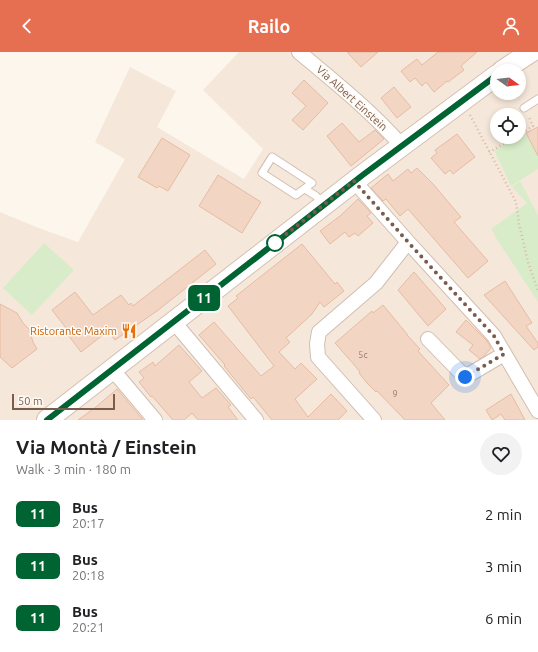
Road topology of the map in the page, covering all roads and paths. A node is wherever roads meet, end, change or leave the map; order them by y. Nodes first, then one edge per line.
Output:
1 (299, 52) edge
2 (531, 52) edge
3 (513, 64) edge
4 (490, 80) edge
5 (538, 99) edge
6 (524, 108) edge
7 (470, 112) dead end
8 (526, 112) edge
9 (526, 130) edge
10 (503, 144) edge
11 (402, 146) junction
12 (489, 152) junction
13 (354, 181) junction
14 (305, 189) junction
15 (324, 205) junction
16 (408, 242) junction
17 (538, 291) edge
18 (174, 322) junction
19 (428, 339) dead end
20 (504, 354) junction
21 (112, 369) junction
22 (538, 411) edge
23 (53, 418) edge
24 (155, 420) edge
25 (256, 420) edge
26 (374, 420) edge

1 - 11 street, Via Albert Einstein
2 - 3 main road
4 - 11 main road
5 - 6 lane
7 - 12 path
8 - 9 path
10 - 12 path
11 - 13 main road
12 - 17 path
13 - 15 main road
13 - 16 street
14 - 14 lane
14 - 15 lane
15 - 18 main road
16 - 20 street
16 - 26 street
18 - 21 main road
18 - 25 street
19 - 20 street
20 - 22 street
21 - 23 main road
21 - 24 street

